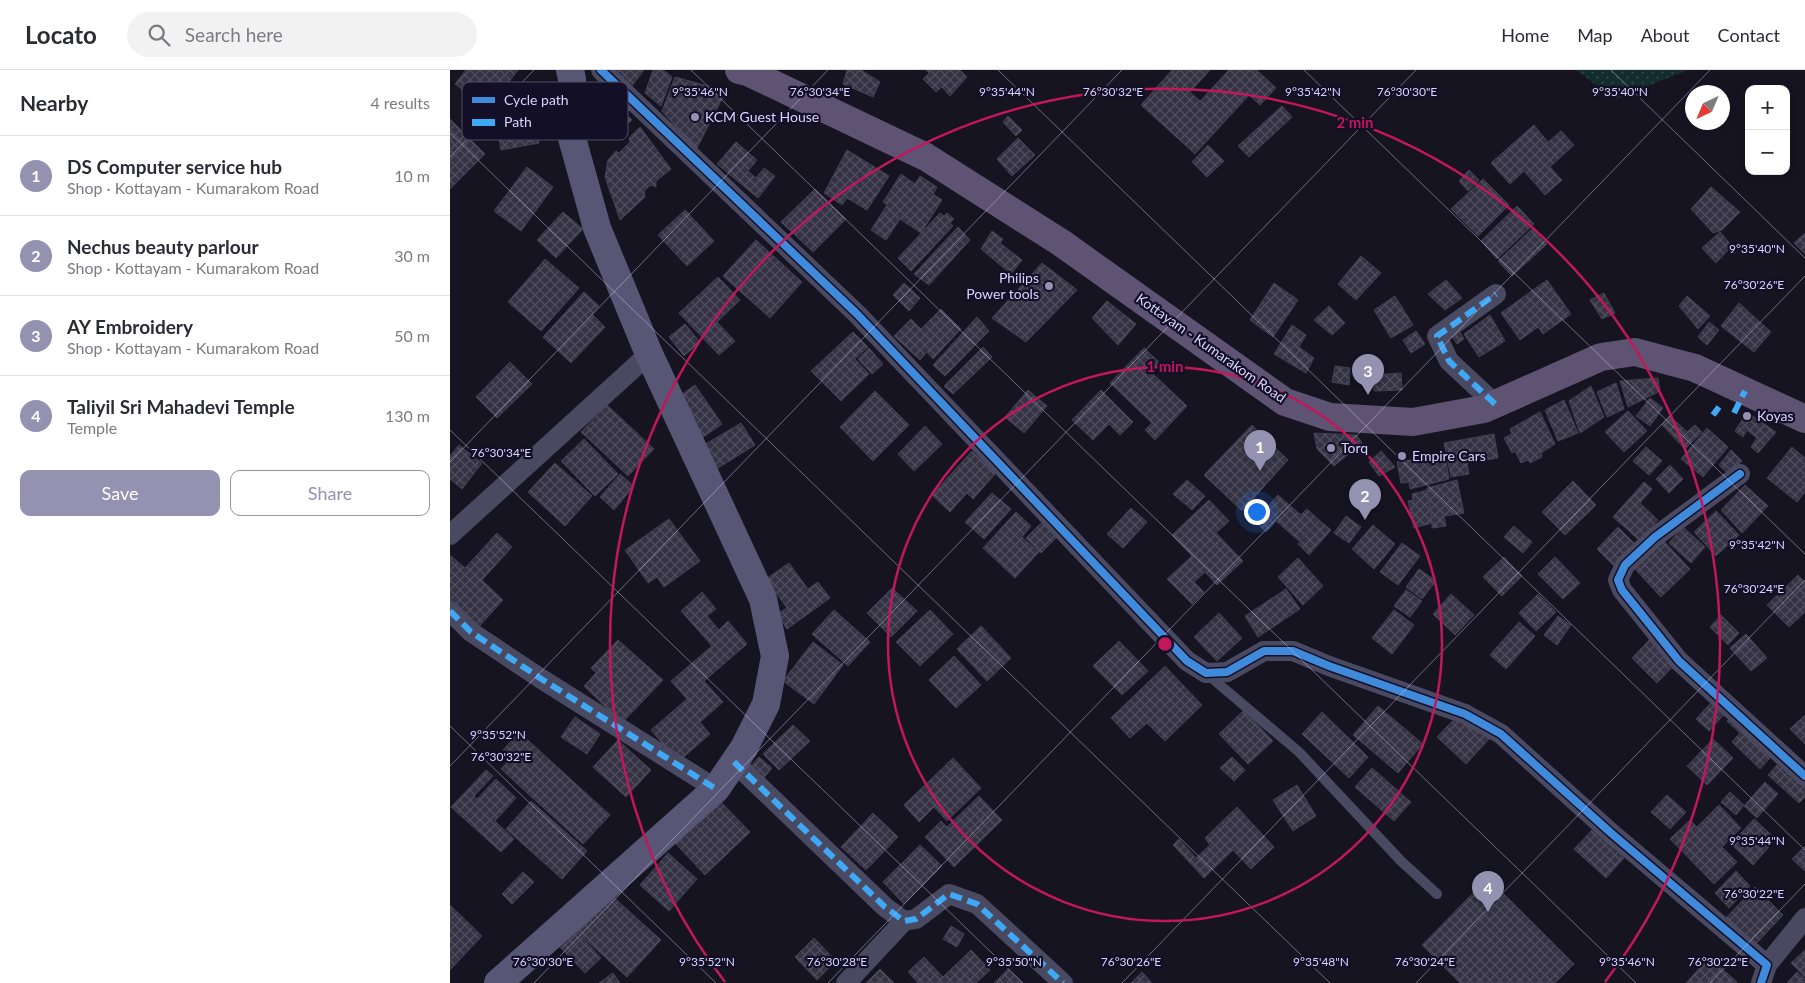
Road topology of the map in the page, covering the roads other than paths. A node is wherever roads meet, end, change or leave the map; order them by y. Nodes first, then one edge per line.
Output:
1 (601, 70) edge
2 (739, 70) edge
3 (614, 82) edge
4 (628, 96) edge
5 (573, 140) edge
6 (1496, 294) dead end
7 (649, 354) junction
8 (1495, 404) junction
9 (1805, 420) edge
10 (1740, 474) dead end
11 (450, 535) edge
12 (450, 611) edge
13 (1206, 673) junction
14 (734, 762) junction
15 (1805, 776) edge
16 (716, 789) junction
17 (1437, 894) dead end
18 (1805, 918) edge
19 (904, 921) junction
20 (1764, 974) edge
21 (498, 983) edge
22 (846, 983) edge
23 (1062, 983) edge

1 - 3 street
2 - 8 main road, Kottayam - Kumarakom Road
4 - 13 street
5 - 7 main road
6 - 8 street
7 - 11 street
7 - 14 main road
8 - 9 main road, Kottayam - Kumarakom Road
10 - 15 street
12 - 16 street
13 - 17 lane
13 - 20 street
14 - 16 main road
14 - 19 street
16 - 21 main road
18 - 20 street
19 - 22 street
19 - 23 street

